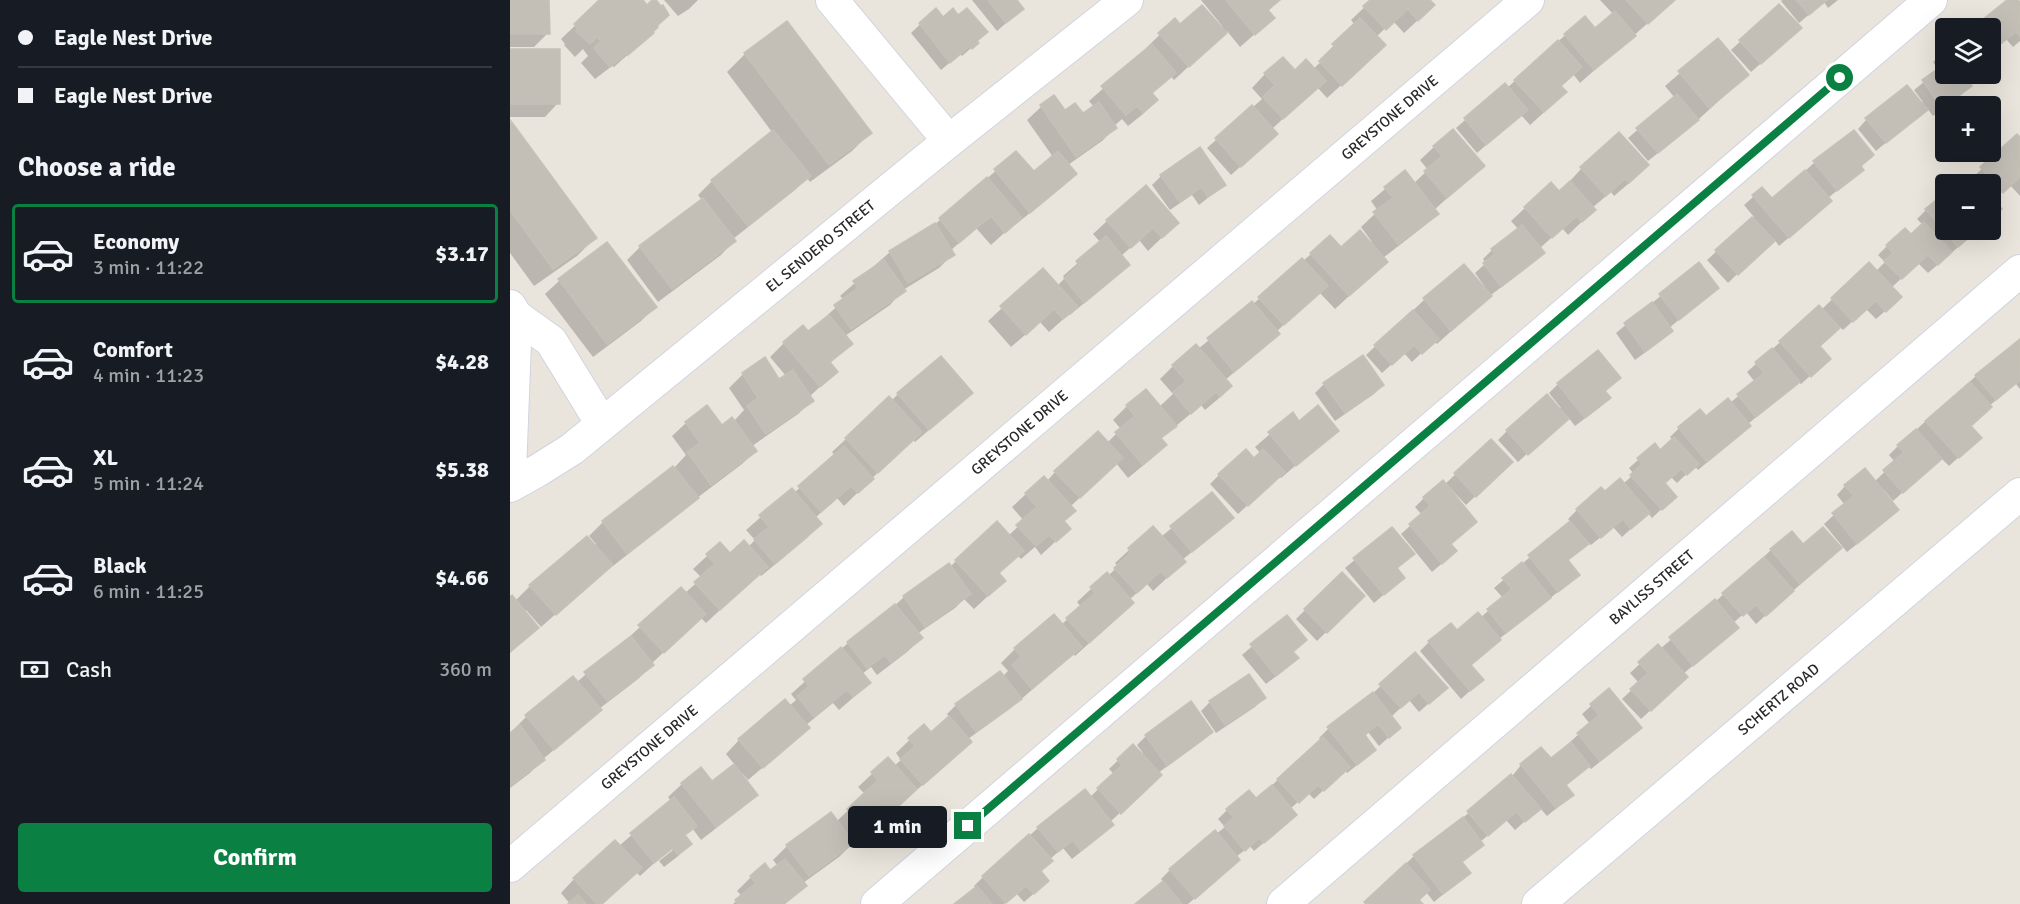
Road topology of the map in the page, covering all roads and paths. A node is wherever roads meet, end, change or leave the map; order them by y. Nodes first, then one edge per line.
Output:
1 (832, 0) edge
2 (1127, 0) edge
3 (1528, 0) edge
4 (1931, 0) edge
5 (949, 141) junction
6 (2020, 271) edge
7 (513, 311) edge
8 (602, 424) junction
9 (510, 473) edge
10 (510, 486) edge
11 (2020, 494) edge
12 (510, 866) edge
13 (877, 904) edge
14 (1283, 904) edge
15 (1538, 904) edge

1 - 5 street
2 - 5 street, EL SENDERO STREET
3 - 12 street, GREYSTONE DRIVE
4 - 13 street
5 - 8 street, EL SENDERO STREET
6 - 14 street, BAYLISS STREET
7 - 8 street
7 - 9 street
8 - 10 street, EL SENDERO STREET
11 - 15 street, SCHERTZ ROAD

